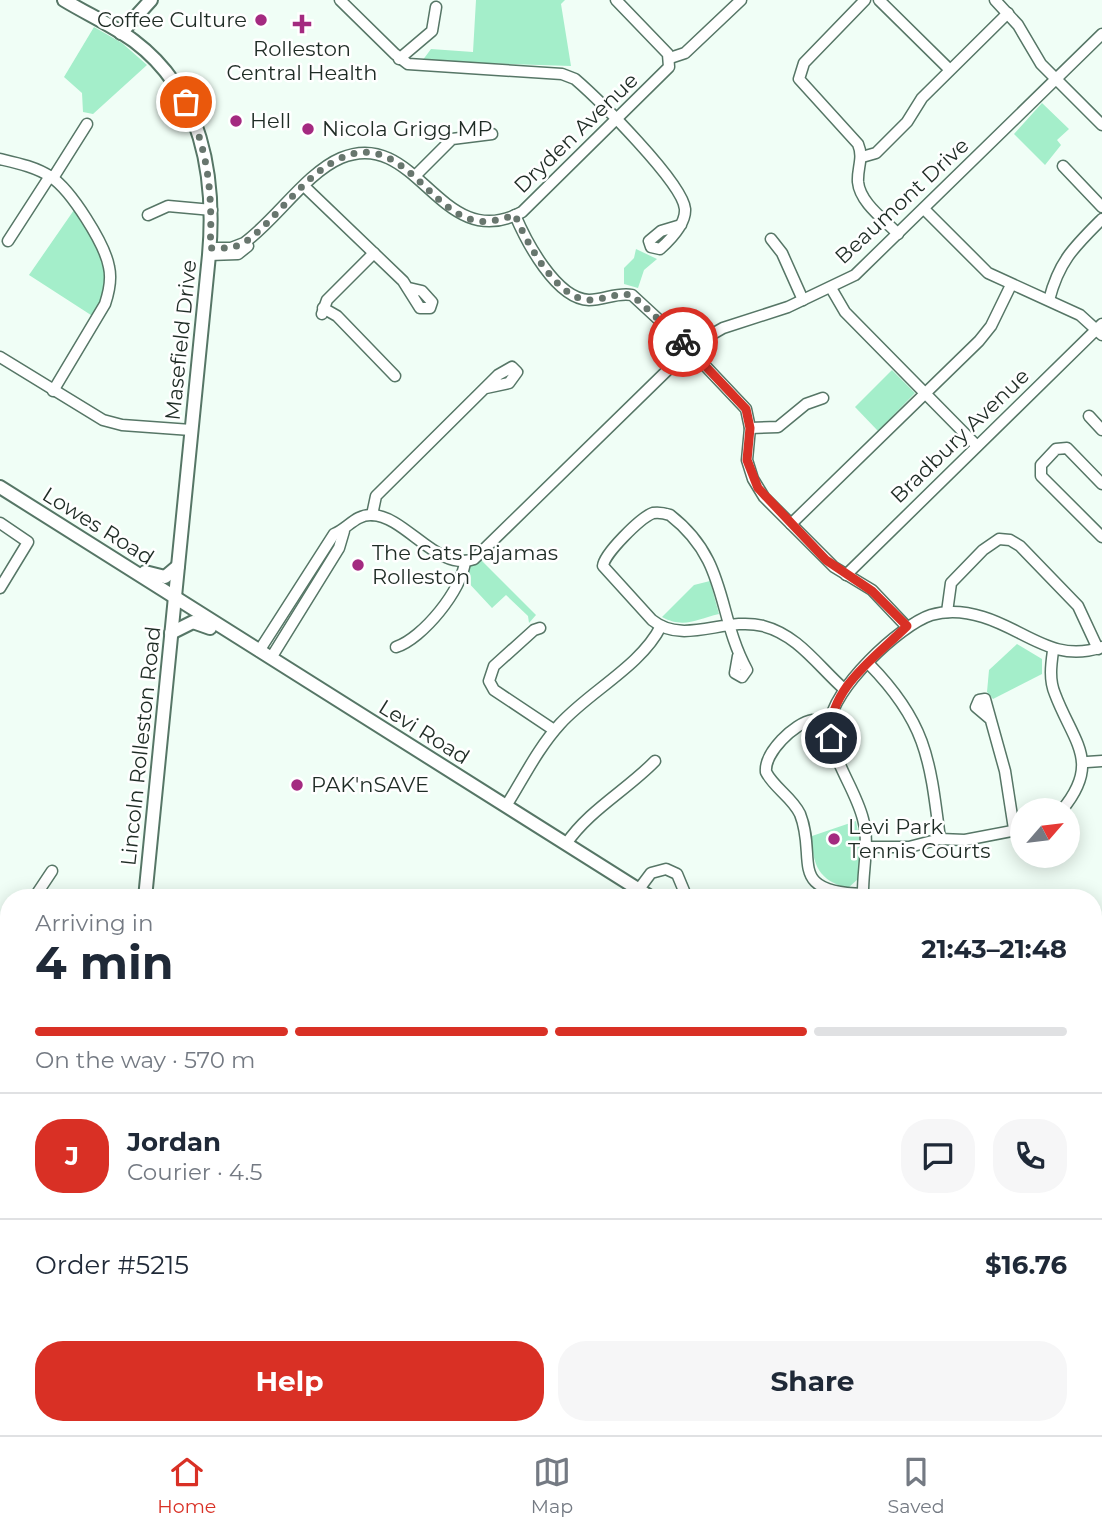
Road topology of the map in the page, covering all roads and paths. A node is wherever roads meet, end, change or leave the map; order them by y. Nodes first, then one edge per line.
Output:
1 (64, 0) edge
2 (150, 0) edge
3 (340, 0) edge
4 (616, 0) edge
5 (741, 0) edge
6 (865, 0) edge
7 (879, 0) edge
8 (995, 0) edge
9 (436, 7) dead end
10 (1008, 13) junction
11 (121, 33) junction
12 (1102, 34) edge
13 (670, 58) junction
14 (399, 59) junction
15 (949, 69) junction
16 (1056, 79) junction
17 (617, 122) junction
18 (87, 124) dead end
19 (1102, 125) edge
20 (492, 134) dead end
21 (862, 157) junction
22 (0, 159) edge
23 (1063, 166) dead end
24 (415, 176) junction
25 (52, 177) junction
26 (305, 187) junction
27 (1102, 207) edge
28 (924, 209) junction
29 (212, 210) junction
30 (148, 215) dead end
31 (515, 215) junction
32 (1102, 219) edge
33 (681, 225) dead end
34 (898, 234) junction
35 (772, 239) dead end
36 (8, 241) dead end
37 (210, 252) junction
38 (374, 253) junction
39 (1011, 285) junction
40 (409, 288) dead end
41 (831, 288) junction
42 (803, 300) junction
43 (1049, 300) junction
44 (1100, 330) edge
45 (689, 349) junction
46 (0, 357) edge
47 (395, 376) dead end
48 (486, 388) dead end
49 (53, 391) junction
50 (926, 393) junction
51 (823, 398) dead end
52 (1089, 416) dead end
53 (750, 428) junction
54 (191, 430) junction
55 (1102, 430) edge
56 (977, 446) junction
57 (1102, 484) edge
58 (0, 487) edge
59 (372, 515) junction
60 (0, 523) edge
61 (791, 524) junction
62 (344, 531) junction
63 (1102, 537) edge
64 (465, 561) junction
65 (178, 566) junction
66 (134, 571) junction
67 (846, 575) junction
68 (300, 584) junction
69 (0, 588) edge
70 (311, 592) junction
71 (175, 598) junction
72 (947, 612) junction
73 (730, 624) junction
74 (661, 626) junction
75 (907, 626) junction
76 (221, 627) junction
77 (540, 628) dead end
78 (171, 633) junction
79 (396, 647) dead end
80 (1100, 648) edge
81 (1053, 650) junction
82 (259, 651) junction
83 (738, 656) dead end
84 (271, 658) junction
85 (869, 664) junction
86 (844, 689) junction
87 (989, 718) dead end
88 (830, 721) junction
89 (554, 730) junction
90 (655, 761) dead end
91 (1102, 761) edge
92 (1087, 762) junction
93 (1011, 798) edge
94 (1073, 798) edge
95 (506, 806) junction
96 (1010, 831) edge
97 (940, 839) junction
98 (566, 844) junction
99 (866, 848) junction
100 (52, 871) dead end
101 (40, 889) edge
102 (146, 889) edge
103 (637, 889) edge
104 (640, 889) edge
105 (684, 889) edge
106 (831, 889) edge
107 (863, 889) edge

1 - 11 main road, Masefield Drive
2 - 11 main road
3 - 14 street
4 - 13 street
5 - 13 street
6 - 21 street
7 - 15 street
8 - 10 street
9 - 14 street
10 - 15 street
10 - 16 street
11 - 29 main road, Masefield Drive
12 - 16 street, Beaumont Drive
13 - 17 street, Dryden Avenue
14 - 17 street
15 - 21 street
16 - 19 street
16 - 28 street, Beaumont Drive
17 - 31 street, Dryden Avenue
17 - 33 street
18 - 25 street
20 - 24 street
21 - 34 street
22 - 25 street
23 - 27 street
24 - 26 street, Dryden Avenue
24 - 31 street, Dryden Avenue
25 - 36 street
25 - 49 street
26 - 37 street, Dryden Avenue
26 - 38 street
28 - 34 street, Beaumont Drive
28 - 39 street
29 - 30 street
29 - 37 main road, Masefield Drive
31 - 45 street
32 - 43 street
34 - 41 street, Beaumont Drive
35 - 42 street
37 - 54 main road, Masefield Drive
38 - 40 street
38 - 47 street
39 - 43 street
39 - 50 street
41 - 42 street, Beaumont Drive
41 - 50 street
42 - 45 street, Beaumont Drive
43 - 44 street
44 - 56 street, Bradbury Avenue
45 - 53 street
45 - 64 street, Beaumont Drive
46 - 49 street
48 - 59 street
49 - 54 street
50 - 56 street
50 - 61 street
51 - 53 street
52 - 55 street
53 - 61 street
54 - 65 main road, Masefield Drive
56 - 67 street, Bradbury Avenue
57 - 63 street
58 - 66 main road, Lowes Road
59 - 62 street
59 - 64 street
60 - 69 street
61 - 67 street
62 - 68 street
62 - 70 street
64 - 79 street
65 - 66 main road
65 - 71 main road, Masefield Drive
66 - 71 main road, Lowes Road
67 - 75 street
68 - 70 street
68 - 82 street
70 - 84 street
71 - 76 main road, Levi Road
71 - 78 main road, Lincoln Rolleston Road
72 - 75 street
72 - 80 street
72 - 81 street
73 - 74 street
73 - 74 street
73 - 83 street
73 - 86 street
74 - 89 street
75 - 85 street
76 - 78 main road
76 - 82 main road, Levi Road
77 - 89 street
78 - 102 main road, Lincoln Rolleston Road
80 - 81 street
81 - 92 street
82 - 84 main road, Levi Road
84 - 95 main road, Levi Road
85 - 86 street
85 - 97 street
86 - 88 street
87 - 93 street
88 - 99 street
88 - 106 street
89 - 95 street
90 - 98 street
91 - 92 street
92 - 94 street
95 - 98 main road, Levi Road
96 - 97 street
97 - 99 street
98 - 103 main road, Levi Road
99 - 107 street
100 - 101 street
104 - 105 street

